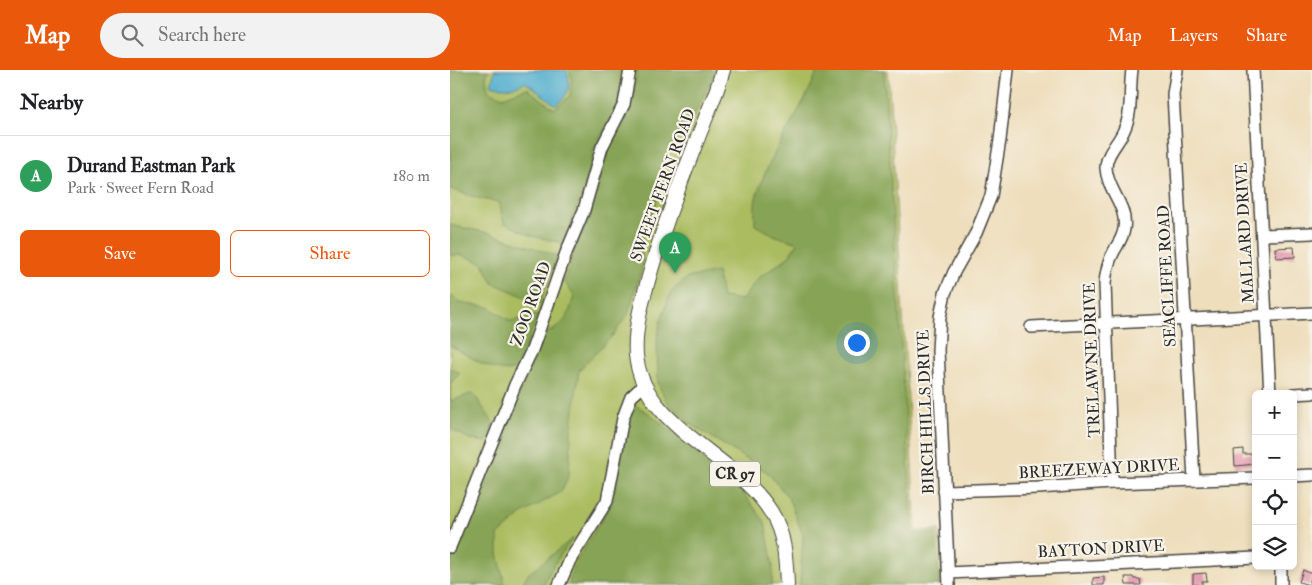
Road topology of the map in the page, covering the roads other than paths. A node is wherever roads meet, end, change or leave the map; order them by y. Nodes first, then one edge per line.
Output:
1 (630, 70) edge
2 (723, 70) edge
3 (1008, 70) edge
4 (1132, 70) edge
5 (1177, 70) edge
6 (1253, 70) edge
7 (1312, 233) edge
8 (1262, 235) junction
9 (1312, 313) edge
10 (1266, 315) junction
11 (1186, 320) junction
12 (1106, 323) junction
13 (1031, 327) dead end
14 (644, 385) junction
15 (1270, 390) edge
16 (1312, 393) edge
17 (1297, 394) edge
18 (1312, 475) edge
19 (1297, 476) edge
20 (1252, 478) edge
21 (1194, 480) junction
22 (1112, 483) junction
23 (944, 491) junction
24 (450, 547) edge
25 (1252, 558) edge
26 (1281, 570) edge
27 (949, 579) edge
28 (559, 585) edge
29 (787, 585) edge
30 (1283, 585) edge

1 - 24 street, ZOO ROAD
2 - 14 main road, SWEET FERN ROAD / CR 97
3 - 23 street, BIRCH HILLS DRIVE
4 - 12 street, TRELAWNE DRIVE
5 - 11 street, SEACLIFFE ROAD
6 - 8 street, MALLARD DRIVE
7 - 8 street
8 - 10 street, MALLARD DRIVE
9 - 10 street
10 - 11 street
10 - 15 street, MALLARD DRIVE
11 - 12 street
11 - 21 street, SEACLIFFE ROAD
12 - 13 street
12 - 22 street, TRELAWNE DRIVE
14 - 28 street
14 - 29 main road, SWEET FERN ROAD / CR 97
16 - 17 street
18 - 19 street
20 - 21 street, BREEZEWAY DRIVE
21 - 22 street, BREEZEWAY DRIVE
22 - 23 street, BREEZEWAY DRIVE
23 - 27 street, BIRCH HILLS DRIVE
25 - 27 street, BAYTON DRIVE
26 - 30 street

